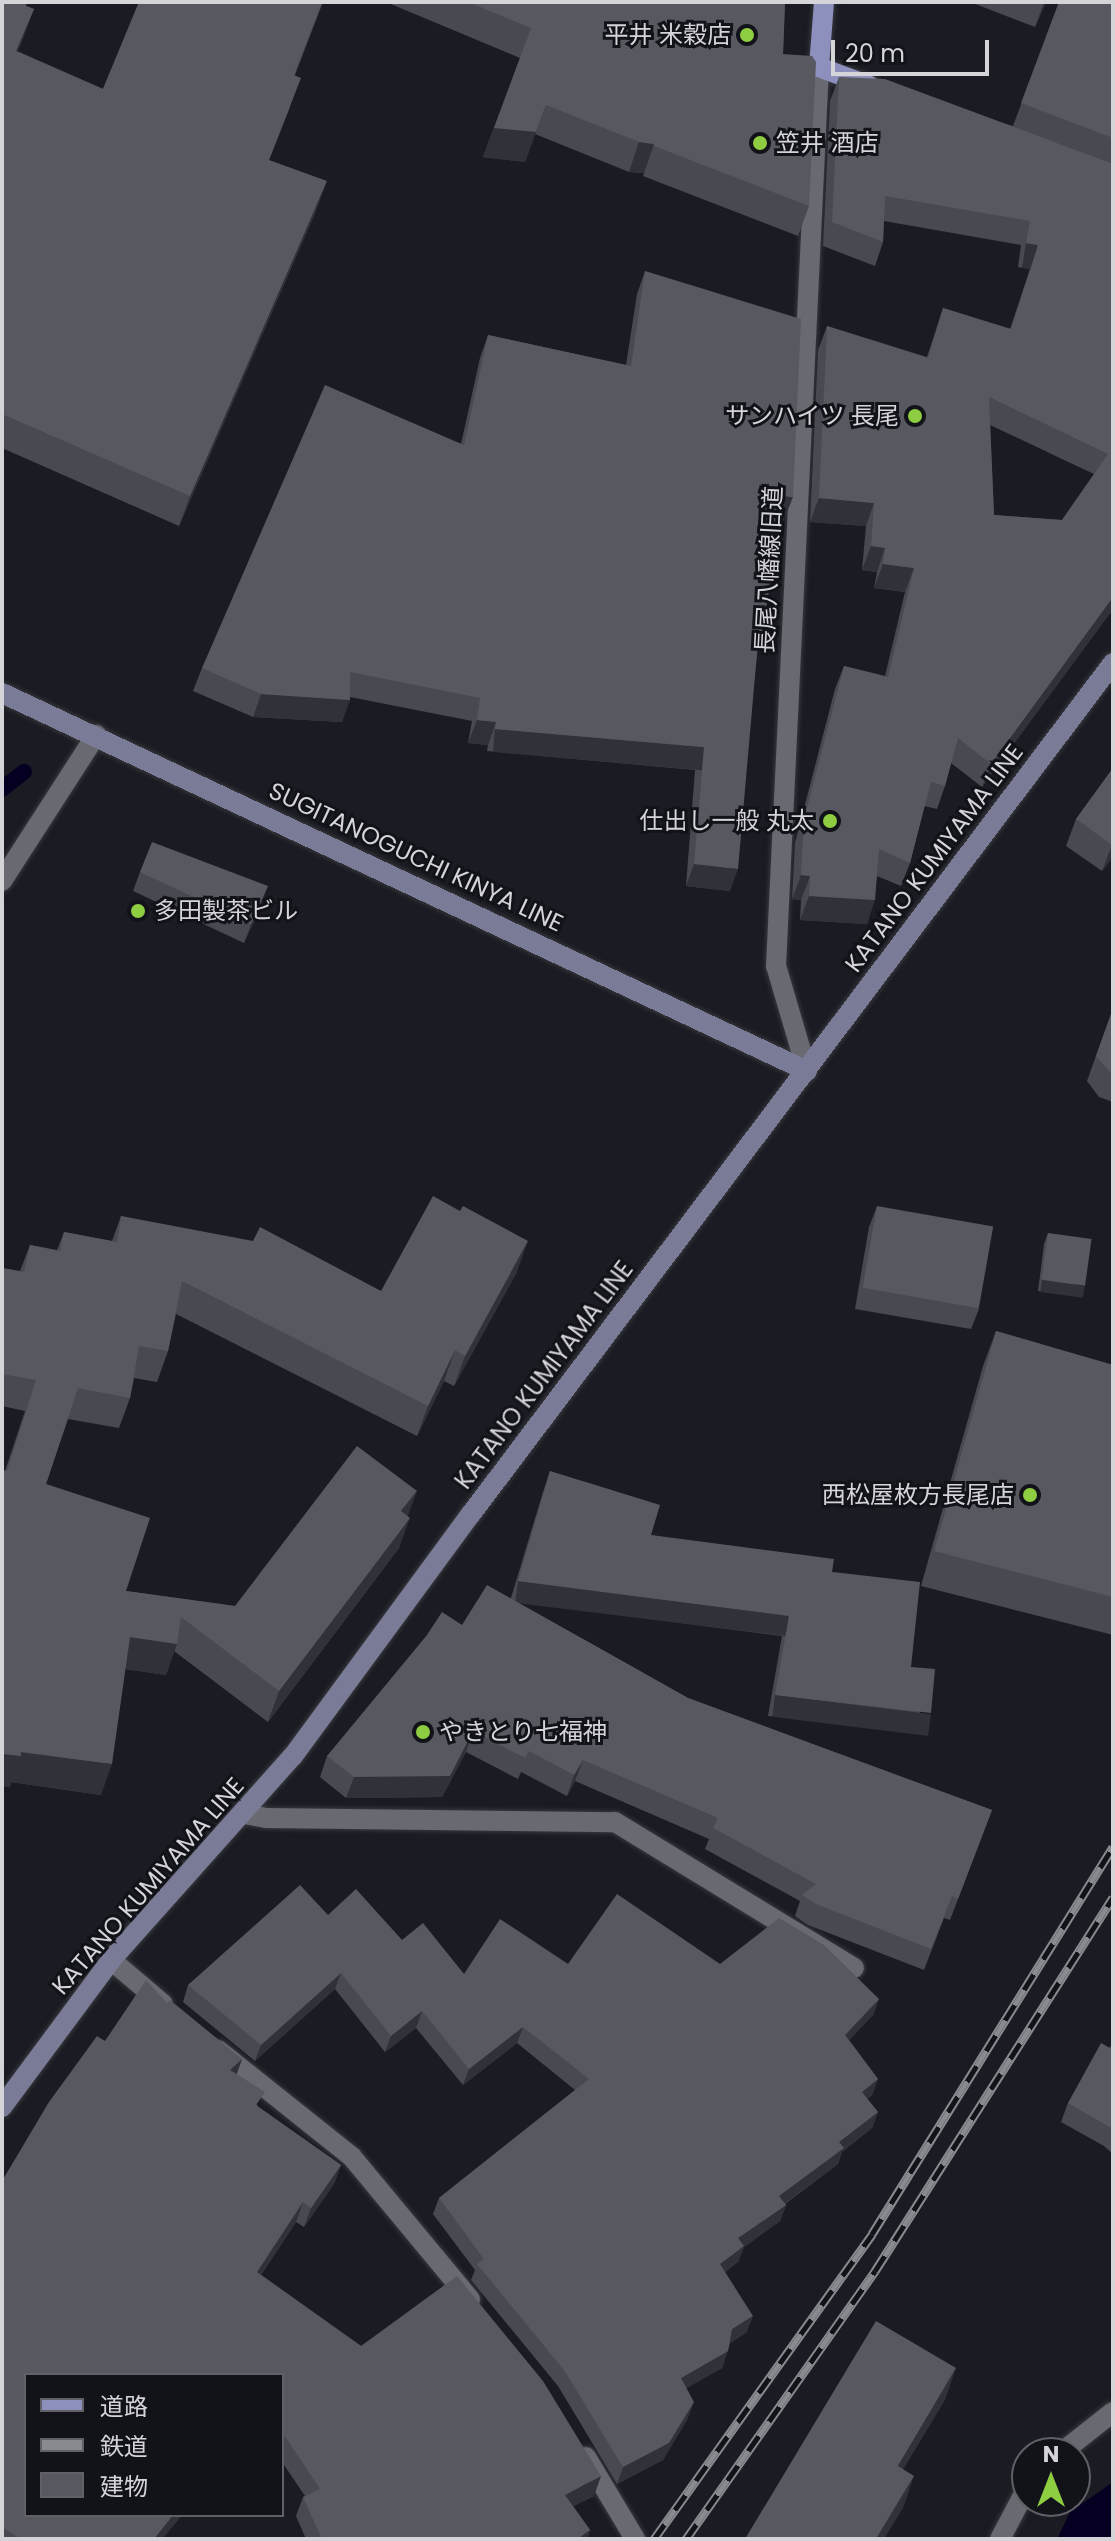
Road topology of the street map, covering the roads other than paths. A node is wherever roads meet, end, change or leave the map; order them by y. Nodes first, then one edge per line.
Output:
1 (824, 2) edge
2 (819, 67) junction
3 (893, 95) edge
4 (1113, 663) edge
5 (2, 693) edge
6 (96, 735) junction
7 (2, 881) edge
8 (807, 1071) junction
9 (244, 1814) junction
10 (111, 1960) junction
11 (854, 1968) dead end
12 (181, 2020) edge
13 (204, 2039) edge
14 (2, 2107) edge
15 (481, 2313) edge
16 (1113, 2412) edge
17 (571, 2433) edge
18 (1081, 2437) edge
19 (1012, 2517) edge
20 (635, 2539) edge
21 (1000, 2539) edge

1 - 2 main road
2 - 3 main road
2 - 8 street, 長尾八幡線旧道
4 - 8 main road, KATANO KUMIYAMA LINE
5 - 6 main road, SUGITANOGUCHI KINYA LINE
6 - 7 street
6 - 8 main road, SUGITANOGUCHI KINYA LINE
8 - 9 main road, KATANO KUMIYAMA LINE
9 - 10 main road, KATANO KUMIYAMA LINE
9 - 11 street
10 - 12 street
10 - 14 main road, KATANO KUMIYAMA LINE
13 - 15 street
16 - 18 street
17 - 20 street
19 - 21 street

